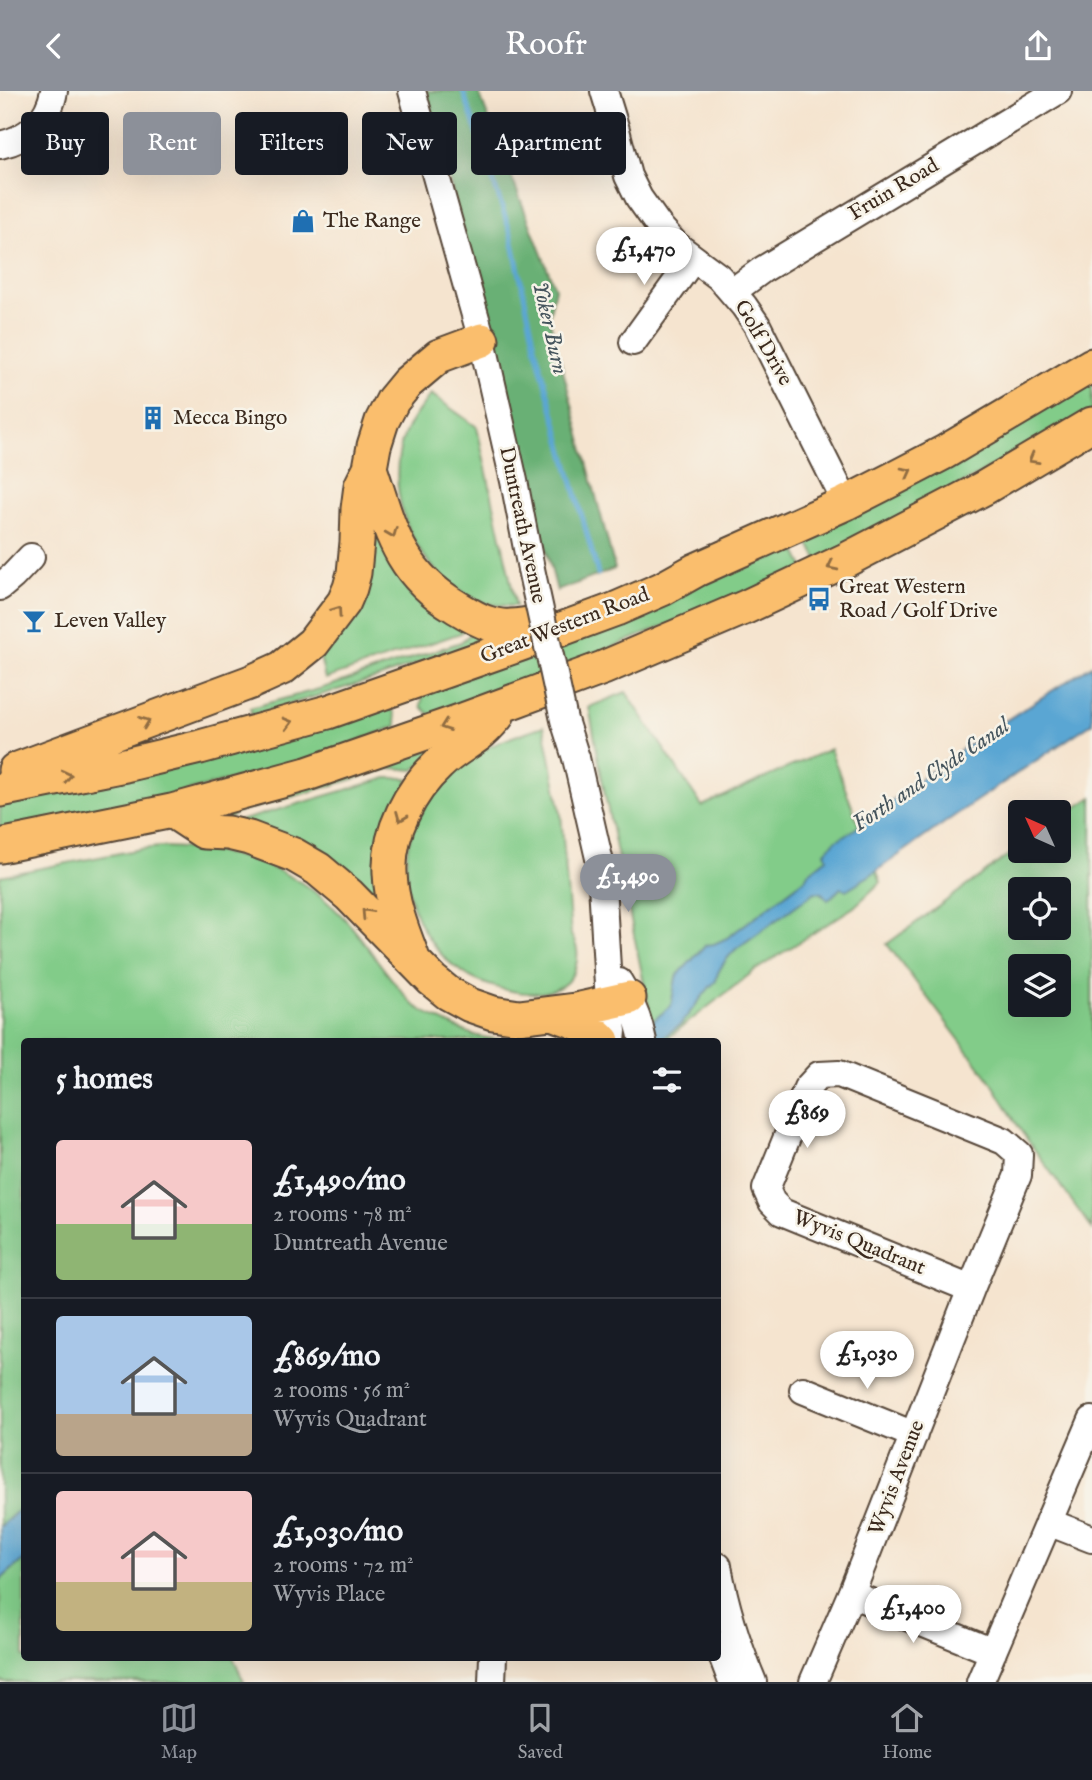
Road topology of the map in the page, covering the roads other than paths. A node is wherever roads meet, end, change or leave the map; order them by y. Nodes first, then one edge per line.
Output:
1 (54, 91) edge
2 (412, 91) edge
3 (604, 91) edge
4 (1058, 91) edge
5 (8, 142) edge
6 (0, 167) edge
7 (693, 259) junction
8 (732, 292) junction
9 (482, 340) junction
10 (633, 342) dead end
11 (1092, 365) edge
12 (1092, 424) edge
13 (370, 468) junction
14 (846, 503) junction
15 (31, 557) dead end
16 (0, 587) edge
17 (559, 630) junction
18 (509, 703) junction
19 (0, 776) edge
20 (0, 790) edge
21 (172, 811) junction
22 (0, 846) edge
23 (414, 962) junction
24 (621, 1025) edge
25 (1019, 1154) joint
26 (971, 1289) junction
27 (803, 1390) dead end
28 (1092, 1420) edge
29 (914, 1435) junction
30 (1048, 1522) junction
31 (1092, 1539) edge
32 (721, 1581) edge
33 (851, 1594) junction
34 (993, 1652) junction
35 (721, 1653) edge
36 (493, 1661) edge
37 (492, 1682) edge
38 (732, 1682) edge
39 (753, 1682) edge
40 (813, 1682) edge
41 (980, 1682) edge

1 - 5 street
2 - 9 street, Duntreath Avenue
3 - 7 street, Golf Drive
4 - 8 street, Fruin Road
5 - 6 street
7 - 8 street, Golf Drive
7 - 10 street
8 - 14 street, Golf Drive
9 - 13 main road
9 - 24 street, Duntreath Avenue, bridge
14 -> 11 main road, Great Western Road
12 -> 18 main road
13 -> 17 main road
19 -> 13 main road
14 - 17 main road, Great Western Road
15 - 16 street
20 -> 17 main road, Great Western Road
18 -> 21 main road
18 -> 23 main road
21 - 22 main road
23 -> 21 main road
23 - 24 main road
25 - 26 street, Wyvis Avenue
25 - 26 street, Wyvis Quadrant
26 - 29 street, Wyvis Avenue
27 - 29 street
28 - 30 street
29 - 33 street, Wyvis Avenue
30 - 31 street
30 - 34 street
32 - 39 street
33 - 34 street
33 - 40 street, Wyvis Avenue
34 - 41 street
35 - 38 street
36 - 37 street

